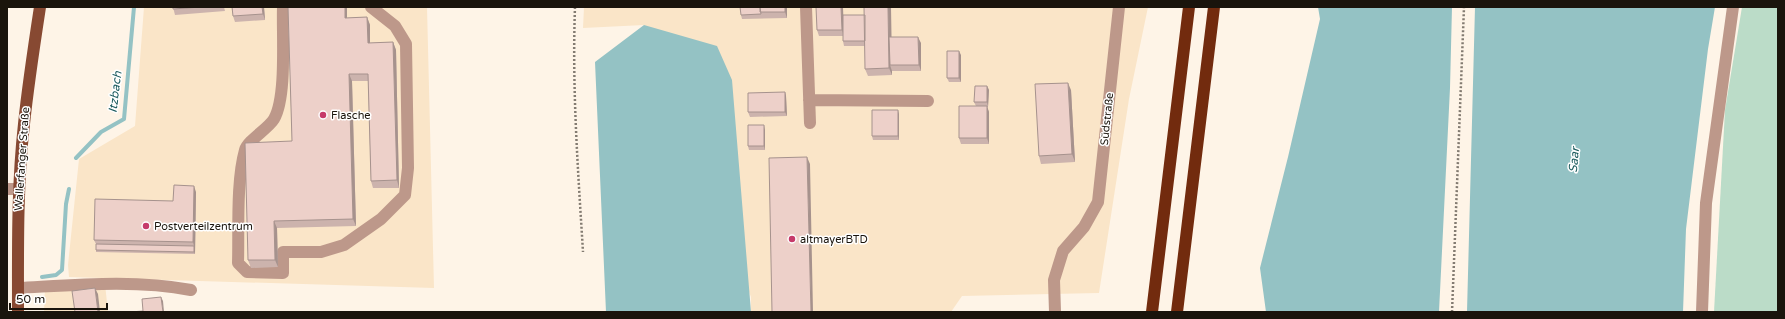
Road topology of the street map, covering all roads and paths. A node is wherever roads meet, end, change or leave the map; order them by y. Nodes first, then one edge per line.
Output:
1 (40, 7) edge
2 (283, 7) edge
3 (371, 7) edge
4 (575, 7) edge
5 (806, 7) edge
6 (1119, 7) edge
7 (1189, 7) edge
8 (1214, 7) edge
9 (1464, 7) edge
10 (1733, 7) edge
11 (809, 100) junction
12 (928, 101) dead end
13 (810, 123) dead end
14 (13, 189) edge
15 (583, 252) dead end
16 (18, 288) junction
17 (191, 290) dead end
18 (18, 312) edge
19 (1055, 312) edge
20 (1152, 312) edge
21 (1177, 312) edge
22 (1452, 312) edge
23 (1702, 312) edge

1 - 14 main road, Wallerfanger Straße
2 - 3 street
4 - 15 path
5 - 11 street
6 - 19 street, Südstraße
7 - 20 highway
8 - 21 highway
9 - 22 path
10 - 23 street
11 - 12 street
11 - 13 street
14 - 16 main road, Wallerfanger Straße
16 - 17 street
16 - 18 main road, Wallerfanger Straße

